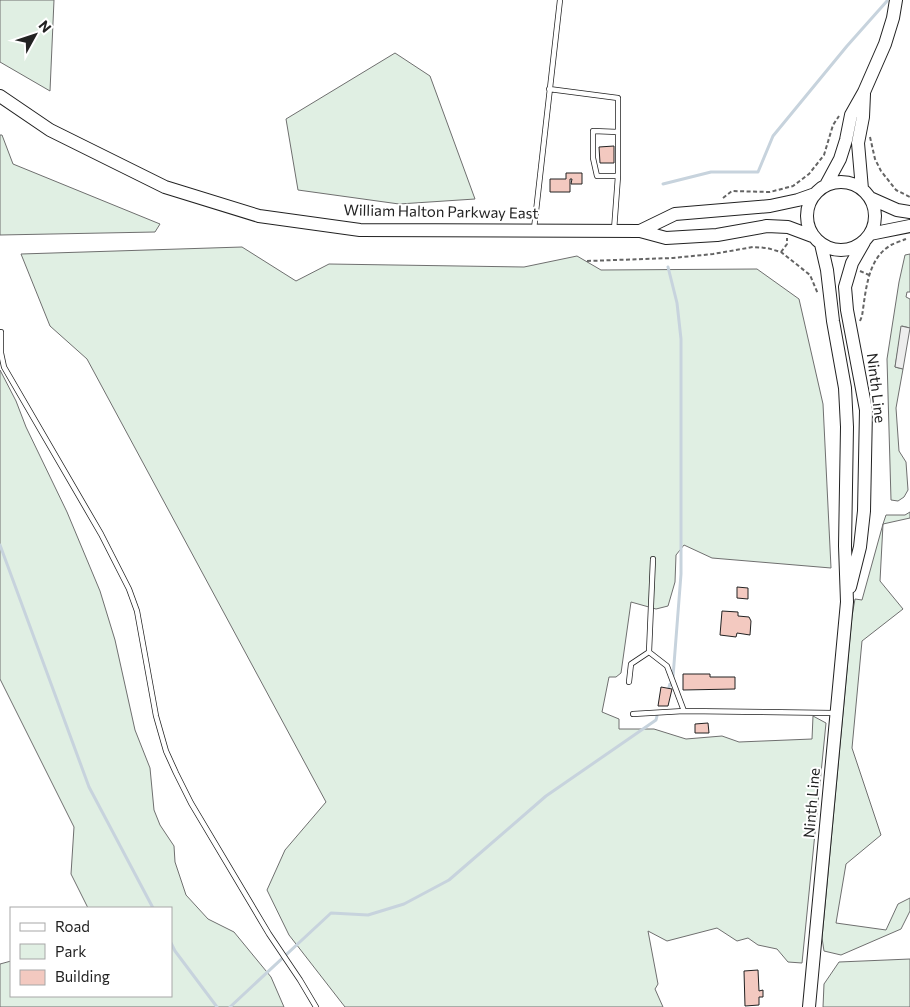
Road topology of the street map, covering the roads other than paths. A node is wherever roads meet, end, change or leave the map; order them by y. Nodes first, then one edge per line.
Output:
1 (560, 0) edge
2 (896, 0) edge
3 (549, 89) junction
4 (864, 92) junction
5 (0, 96) edge
6 (618, 132) junction
7 (618, 176) junction
8 (826, 185) junction
9 (866, 193) junction
10 (815, 194) junction
11 (910, 212) edge
12 (910, 226) edge
13 (534, 230) junction
14 (614, 231) junction
15 (640, 231) junction
16 (867, 238) junction
17 (816, 240) junction
18 (1, 332) dead end
19 (653, 558) dead end
20 (847, 602) junction
21 (649, 652) junction
22 (630, 682) dead end
23 (684, 711) junction
24 (836, 713) junction
25 (633, 714) dead end
26 (316, 1007) edge
27 (809, 1007) edge

1 - 3 lane
2 - 4 main road
3 - 6 lane
3 - 13 lane
4 - 8 main road
4 - 9 main road
5 - 13 main road, William Halton Parkway East
6 - 7 lane
6 - 7 lane
7 - 14 lane
8 - 9 main road
8 - 10 main road
9 - 11 main road
9 - 16 main road
10 - 15 main road, William Halton Parkway East
10 - 17 main road
12 - 16 main road
13 - 14 main road, William Halton Parkway East
14 - 15 main road, William Halton Parkway East
15 - 17 main road, William Halton Parkway East
16 - 17 main road
16 - 20 main road, Ninth Line
17 - 20 main road, Ninth Line
18 - 26 lane
19 - 21 lane
20 - 24 main road, Ninth Line
21 - 22 lane
21 - 23 lane
23 - 24 lane
23 - 25 lane
24 - 27 main road, Ninth Line

